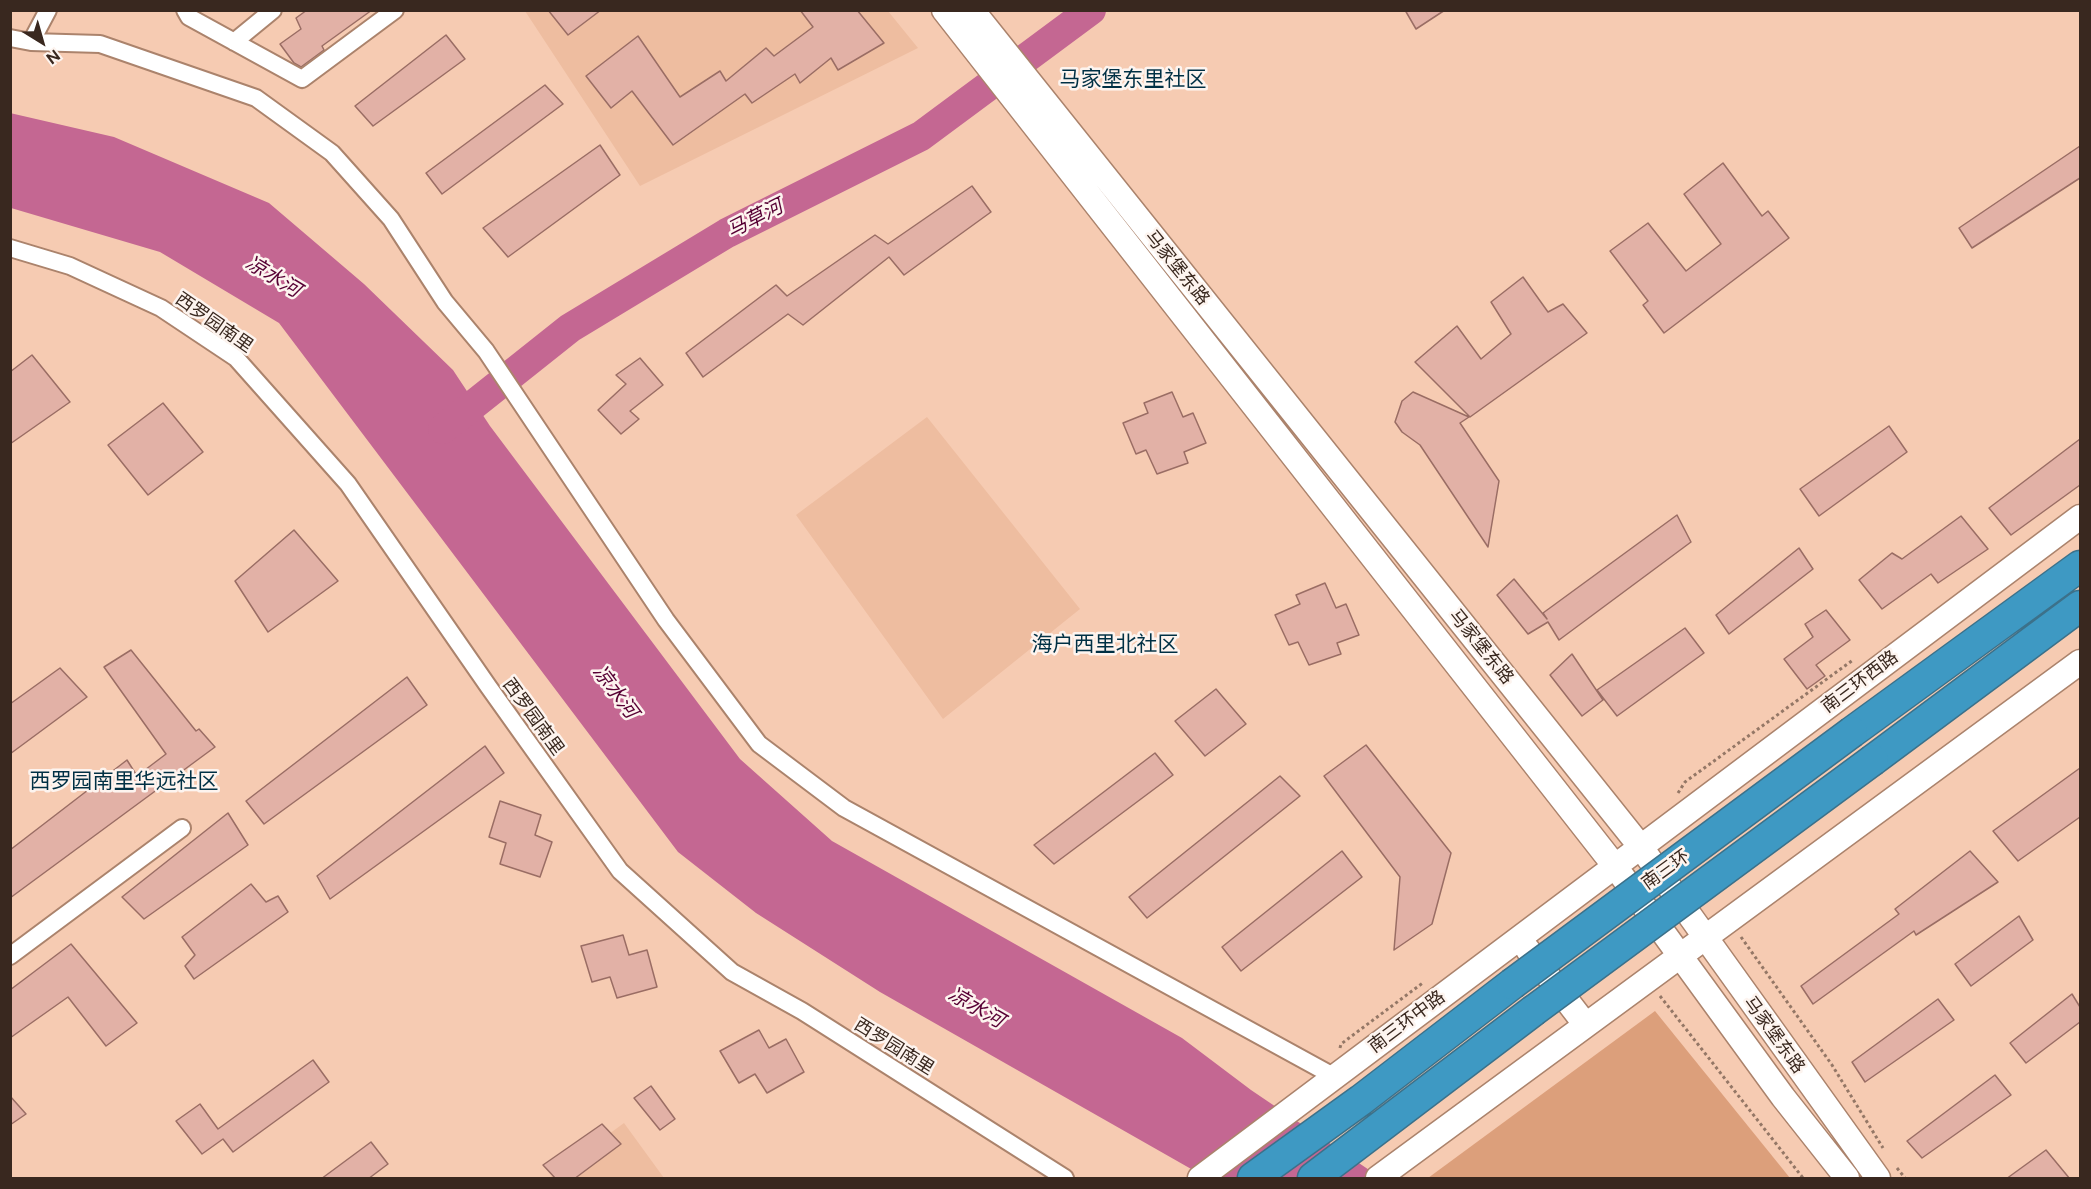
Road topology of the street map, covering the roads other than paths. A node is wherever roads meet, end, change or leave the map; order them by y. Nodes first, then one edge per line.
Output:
1 (48, 10) edge
2 (185, 10) edge
3 (273, 10) edge
4 (395, 10) edge
5 (944, 10) edge
6 (971, 21) edge
7 (10, 38) edge
8 (31, 42) junction
9 (234, 42) junction
10 (1055, 133) junction
11 (10, 248) edge
12 (2080, 517) edge
13 (2080, 566) edge
14 (2080, 606) edge
15 (2080, 662) edge
16 (182, 828) dead end
17 (1640, 846) junction
18 (1614, 865) junction
19 (1518, 937) junction
20 (1705, 938) junction
21 (10, 956) edge
22 (1679, 956) junction
23 (1585, 1024) junction
24 (1335, 1077) junction
25 (1886, 1172) edge
26 (1065, 1179) edge
27 (1200, 1179) edge
28 (1253, 1179) edge
29 (1312, 1179) edge
30 (1378, 1179) edge
31 (1847, 1179) edge

1 - 8 street
2 - 9 street
3 - 9 street
4 - 9 street
5 - 6 main road
6 - 10 main road
7 - 8 street
8 - 24 street
10 - 17 main road, 马家堡东路
10 - 18 main road, 马家堡东路
11 - 26 street, 西罗园南里
12 - 17 main road, 南三环西路
13 - 28 highway, 南三环, bridge
14 - 29 highway, 南三环, bridge
15 - 20 main road
16 - 21 street
17 - 18 main road, 南三环西路
17 - 20 main road, 马家堡东路
18 - 19 main road, 南三环中路
18 - 22 main road, 马家堡东路
19 - 23 main road
19 - 24 main road, 南三环中路
20 - 22 main road
20 - 25 main road, 马家堡东路
22 - 23 main road
22 - 31 main road, 马家堡东路
23 - 30 main road
24 - 27 main road, 南三环中路

